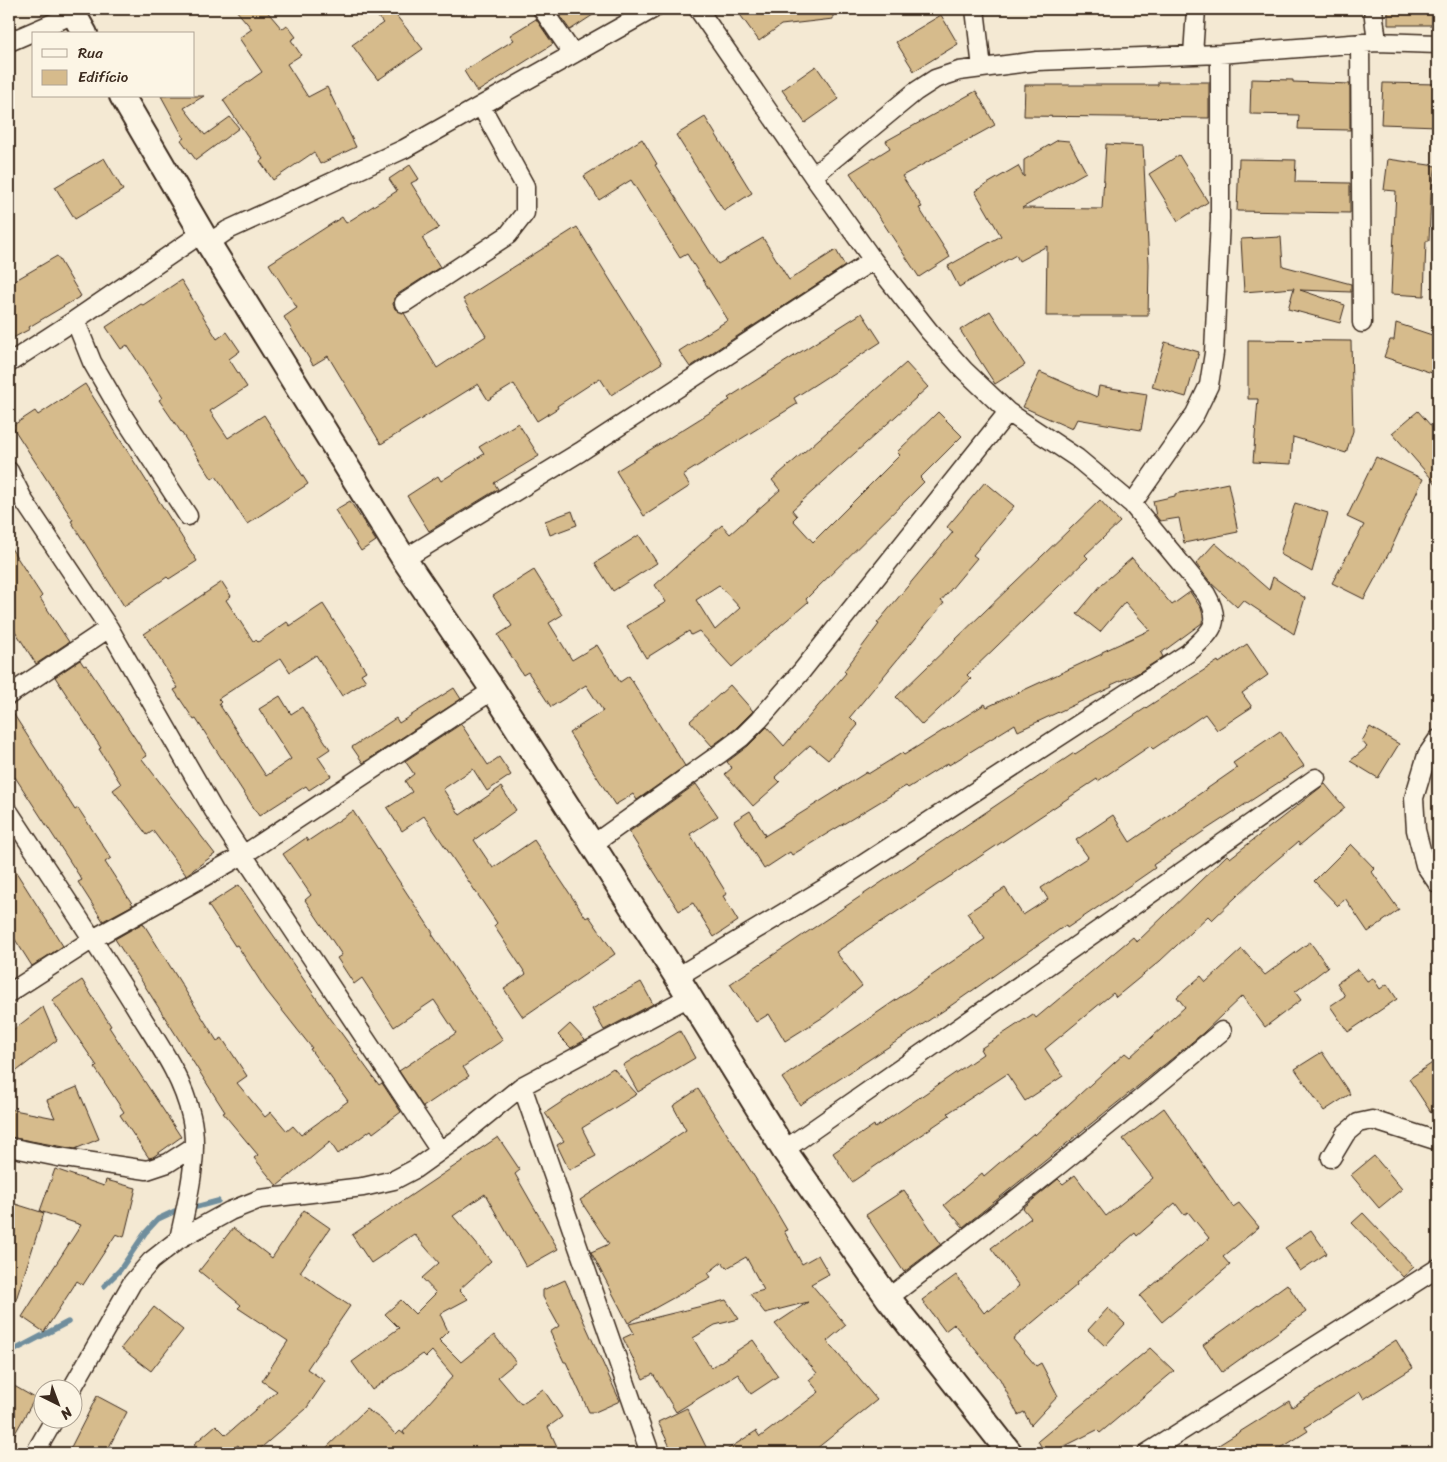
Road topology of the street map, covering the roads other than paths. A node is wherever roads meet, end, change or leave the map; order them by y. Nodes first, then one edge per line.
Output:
1 (542, 9) edge
2 (653, 9) edge
3 (698, 9) edge
4 (975, 9) edge
5 (1196, 9) edge
6 (1373, 9) edge
7 (76, 19) edge
8 (38, 32) edge
9 (32, 34) edge
10 (9, 42) edge
11 (1368, 42) junction
12 (1438, 44) edge
13 (573, 54) junction
14 (1220, 54) junction
15 (1194, 55) junction
16 (982, 68) junction
17 (123, 98) edge
18 (481, 106) junction
19 (813, 176) junction
20 (205, 238) junction
21 (873, 260) junction
22 (404, 303) dead end
23 (75, 320) junction
24 (1362, 322) dead end
25 (9, 362) edge
26 (1008, 412) junction
27 (9, 471) edge
28 (1132, 504) junction
29 (188, 516) dead end
30 (404, 559) junction
31 (109, 628) junction
32 (493, 690) junction
33 (9, 695) edge
34 (1438, 739) edge
35 (1316, 778) dead end
36 (9, 812) edge
37 (592, 845) junction
38 (243, 854) junction
39 (1438, 884) edge
40 (94, 939) junction
41 (677, 977) junction
42 (9, 993) edge
43 (689, 998) junction
44 (1222, 1031) dead end
45 (522, 1086) junction
46 (1438, 1141) edge
47 (9, 1147) edge
48 (193, 1147) junction
49 (784, 1150) junction
50 (440, 1151) junction
51 (1331, 1158) dead end
52 (179, 1239) junction
53 (1438, 1268) edge
54 (888, 1298) junction
55 (77, 1380) edge
56 (48, 1430) edge
57 (35, 1453) edge
58 (650, 1453) edge
59 (1010, 1453) edge
60 (1148, 1453) edge

1 - 13 street
2 - 13 street
3 - 19 street
4 - 16 street
5 - 15 street
6 - 11 street
7 - 8 street
9 - 10 street
11 - 12 street
11 - 14 street
11 - 24 street
13 - 18 street
14 - 15 street
14 - 28 street
15 - 16 street
16 - 19 street
17 - 20 street
18 - 20 street
18 - 22 street
19 - 21 street
20 - 23 street
20 - 30 street
21 - 26 street
21 - 30 street
23 - 25 street
23 - 29 street
26 - 28 street
26 - 37 street
27 - 31 street
28 - 41 street
30 - 32 street
31 - 33 street
31 - 38 street
32 - 37 street
32 - 38 street
34 - 39 street
35 - 49 street
36 - 40 street
37 - 41 street
38 - 40 street
38 - 50 street
40 - 42 street
40 - 48 street
41 - 43 street
43 - 45 street
43 - 49 street
44 - 54 street
45 - 50 street
45 - 58 street
46 - 51 street
47 - 48 street
48 - 52 street
49 - 54 street
50 - 52 street
52 - 55 street
53 - 60 street
54 - 59 street
56 - 57 street

